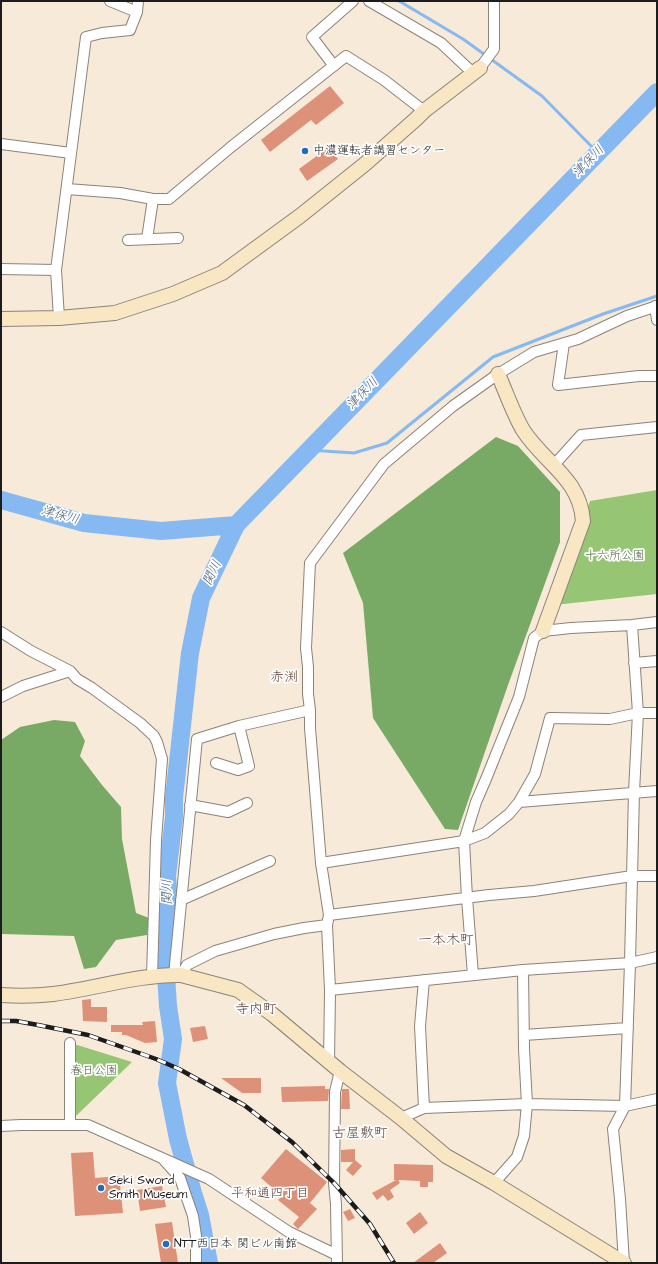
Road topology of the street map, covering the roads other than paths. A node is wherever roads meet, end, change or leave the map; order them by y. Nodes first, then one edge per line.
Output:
1 (110, 1) edge
2 (138, 1) edge
3 (353, 1) edge
4 (369, 1) edge
5 (494, 1) edge
6 (137, 12) junction
7 (334, 66) junction
8 (477, 70) junction
9 (424, 111) junction
10 (1, 144) edge
11 (71, 153) junction
12 (67, 189) junction
13 (153, 199) junction
14 (178, 238) dead end
15 (147, 239) junction
16 (128, 240) dead end
17 (1, 268) edge
18 (56, 270) junction
19 (656, 306) edge
20 (59, 318) junction
21 (1, 319) edge
22 (657, 320) edge
23 (564, 343) junction
24 (498, 374) junction
25 (657, 376) edge
26 (657, 427) edge
27 (554, 465) junction
28 (657, 622) edge
29 (632, 625) junction
30 (543, 631) junction
31 (1, 632) edge
32 (657, 661) edge
33 (634, 663) junction
34 (70, 671) junction
35 (1, 698) edge
36 (310, 710) junction
37 (638, 713) junction
38 (657, 713) edge
39 (239, 726) junction
40 (216, 763) dead end
41 (657, 791) edge
42 (634, 792) junction
43 (519, 802) junction
44 (247, 803) dead end
45 (190, 805) junction
46 (464, 841) junction
47 (270, 861) dead end
48 (321, 863) junction
49 (632, 876) junction
50 (657, 876) edge
51 (467, 898) junction
52 (181, 900) junction
53 (328, 920) junction
54 (657, 957) edge
55 (630, 963) junction
56 (523, 970) junction
57 (178, 975) junction
58 (473, 975) junction
59 (152, 977) junction
60 (424, 980) junction
61 (330, 990) junction
62 (1, 995) edge
63 (628, 1028) junction
64 (524, 1036) junction
65 (70, 1043) dead end
66 (334, 1067) junction
67 (657, 1098) edge
68 (527, 1104) junction
69 (625, 1106) junction
70 (424, 1108) junction
71 (402, 1118) junction
72 (70, 1124) junction
73 (1, 1126) edge
74 (162, 1158) junction
75 (494, 1183) junction
76 (337, 1259) edge
77 (196, 1263) edge
78 (624, 1263) edge

1 - 6 street
2 - 6 street
3 - 7 street
4 - 8 street
5 - 8 street
6 - 11 street
7 - 9 street
7 - 13 street
8 - 9 street
9 - 20 street
10 - 11 street
11 - 12 street
12 - 13 street
12 - 18 street
13 - 15 street
14 - 15 street
15 - 16 street
17 - 18 street
18 - 20 street
19 - 22 street
19 - 23 street
20 - 21 street
23 - 24 street
23 - 25 street
24 - 27 street
24 - 36 street
26 - 27 street
27 - 30 street
28 - 29 street
29 - 30 street
29 - 33 street
30 - 46 street
31 - 34 street
32 - 33 street
33 - 37 street
34 - 35 street
34 - 59 street
36 - 39 street
36 - 48 street
37 - 38 street
37 - 42 street
37 - 43 street
39 - 40 street
39 - 45 street
41 - 42 street
42 - 43 street
42 - 49 street
43 - 46 street
44 - 45 street
45 - 52 street
46 - 48 street
46 - 51 street
47 - 52 street
48 - 53 street
49 - 50 street
49 - 51 street
49 - 55 street
51 - 53 street
51 - 58 street
52 - 57 street
53 - 57 street
53 - 61 street
54 - 55 street
55 - 56 street
55 - 63 street
56 - 58 street
56 - 64 street
57 - 59 street
57 - 66 street
58 - 60 street
59 - 62 street
60 - 61 street
60 - 70 street
61 - 66 street
63 - 64 street
63 - 69 street
64 - 68 street
65 - 72 street
66 - 71 street
66 - 76 street
67 - 69 street
68 - 69 street
68 - 70 street
68 - 75 street
69 - 78 street
70 - 71 street
71 - 75 street
72 - 73 street
72 - 74 street
74 - 76 street
74 - 77 street
75 - 78 street

